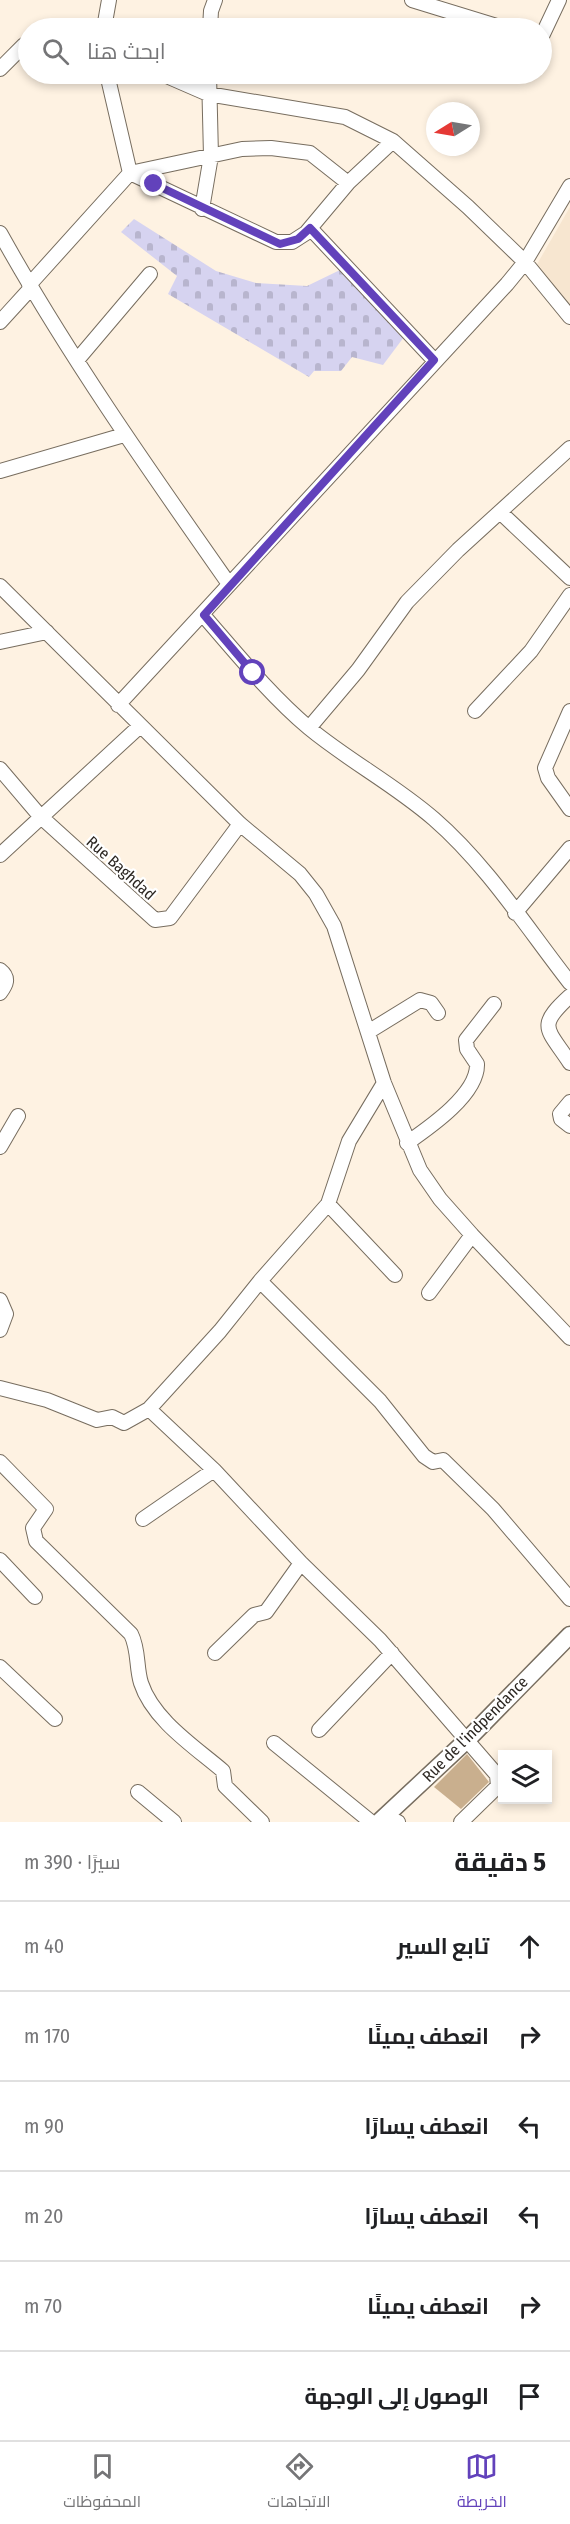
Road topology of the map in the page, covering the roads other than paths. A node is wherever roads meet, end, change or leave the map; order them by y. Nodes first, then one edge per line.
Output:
1 (109, 0) edge
2 (215, 0) edge
3 (412, 0) edge
4 (559, 0) edge
5 (106, 18) edge
6 (211, 18) edge
7 (470, 18) edge
8 (550, 18) edge
9 (18, 51) edge
10 (0, 69) edge
11 (109, 84) edge
12 (185, 84) edge
13 (208, 84) edge
14 (208, 94) junction
15 (393, 141) junction
16 (211, 156) junction
17 (130, 173) junction
18 (348, 183) junction
19 (570, 186) edge
20 (202, 209) junction
21 (310, 228) junction
22 (0, 233) edge
23 (525, 262) junction
24 (150, 274) dead end
25 (30, 287) junction
26 (570, 317) edge
27 (0, 322) edge
28 (78, 359) junction
29 (434, 360) junction
30 (124, 435) junction
31 (570, 448) edge
32 (0, 471) edge
33 (501, 513) junction
34 (570, 578) edge
35 (229, 584) junction
36 (0, 586) edge
37 (570, 595) edge
38 (204, 615) junction
39 (47, 633) junction
40 (0, 642) edge
41 (118, 705) junction
42 (475, 711) dead end
43 (570, 711) edge
44 (140, 726) junction
45 (309, 728) junction
46 (0, 770) edge
47 (570, 810) edge
48 (40, 816) junction
49 (240, 824) junction
50 (570, 848) edge
51 (0, 855) edge
52 (515, 913) junction
53 (0, 970) edge
54 (570, 983) edge
55 (0, 993) edge
56 (570, 996) edge
57 (494, 1004) dead end
58 (438, 1013) dead end
59 (368, 1032) junction
60 (570, 1063) edge
61 (384, 1083) junction
62 (570, 1102) edge
63 (18, 1116) dead end
64 (570, 1126) edge
65 (407, 1143) junction
66 (0, 1147) edge
67 (328, 1204) junction
68 (472, 1234) junction
69 (395, 1275) dead end
70 (260, 1281) junction
71 (429, 1293) dead end
72 (0, 1300) edge
73 (0, 1330) edge
74 (570, 1338) edge
75 (0, 1389) edge
76 (149, 1409) junction
77 (0, 1462) edge
78 (214, 1470) junction
79 (143, 1520) dead end
80 (0, 1560) edge
81 (301, 1563) junction
82 (35, 1596) dead end
83 (570, 1599) edge
84 (570, 1635) edge
85 (215, 1653) dead end
86 (392, 1653) junction
87 (0, 1666) edge
88 (55, 1719) dead end
89 (319, 1730) dead end
90 (468, 1739) junction
91 (274, 1743) dead end
92 (138, 1792) dead end
93 (383, 1821) edge
94 (174, 1822) edge
95 (262, 1822) edge
96 (461, 1822) edge

1 - 5 street
2 - 6 street
3 - 7 street
4 - 8 street
9 - 10 street
11 - 17 street
12 - 14 street
13 - 14 street
14 - 15 street
14 - 16 street
15 - 18 street
15 - 23 street
16 - 17 street
16 - 18 street
16 - 20 street
17 - 20 street
17 - 25 street
18 - 21 street
19 - 23 street
20 - 21 street
21 - 29 street
22 - 25 street
23 - 26 street
23 - 29 street
24 - 28 street
25 - 27 street
25 - 28 street
28 - 30 street
29 - 35 street
30 - 32 street
30 - 35 street
31 - 33 street
33 - 34 street
33 - 45 street
35 - 38 street
36 - 39 street
37 - 42 street
38 - 41 street
38 - 45 street
39 - 40 street
39 - 41 street
41 - 44 street
43 - 47 street
44 - 48 street
44 - 49 street
45 - 52 street
46 - 48 street, Rue Baghdad
48 - 49 street, Rue Baghdad
48 - 51 street
49 - 59 street
50 - 52 street
52 - 54 street
53 - 55 street
56 - 60 street
57 - 65 street
58 - 59 street
59 - 61 street
61 - 65 street
61 - 67 street
62 - 64 street
63 - 66 street
65 - 68 street
67 - 69 street
67 - 70 street
68 - 71 street
68 - 74 street
70 - 76 street
70 - 83 street
72 - 73 street
75 - 76 street
76 - 78 street
77 - 95 street
78 - 79 street
78 - 81 street
80 - 82 street
81 - 85 street
81 - 86 street
84 - 90 street, Rue de l'indpendance
86 - 89 street
86 - 90 street
87 - 88 street
90 - 93 street, Rue de l'indpendance
90 - 96 street
91 - 93 street
92 - 94 street

